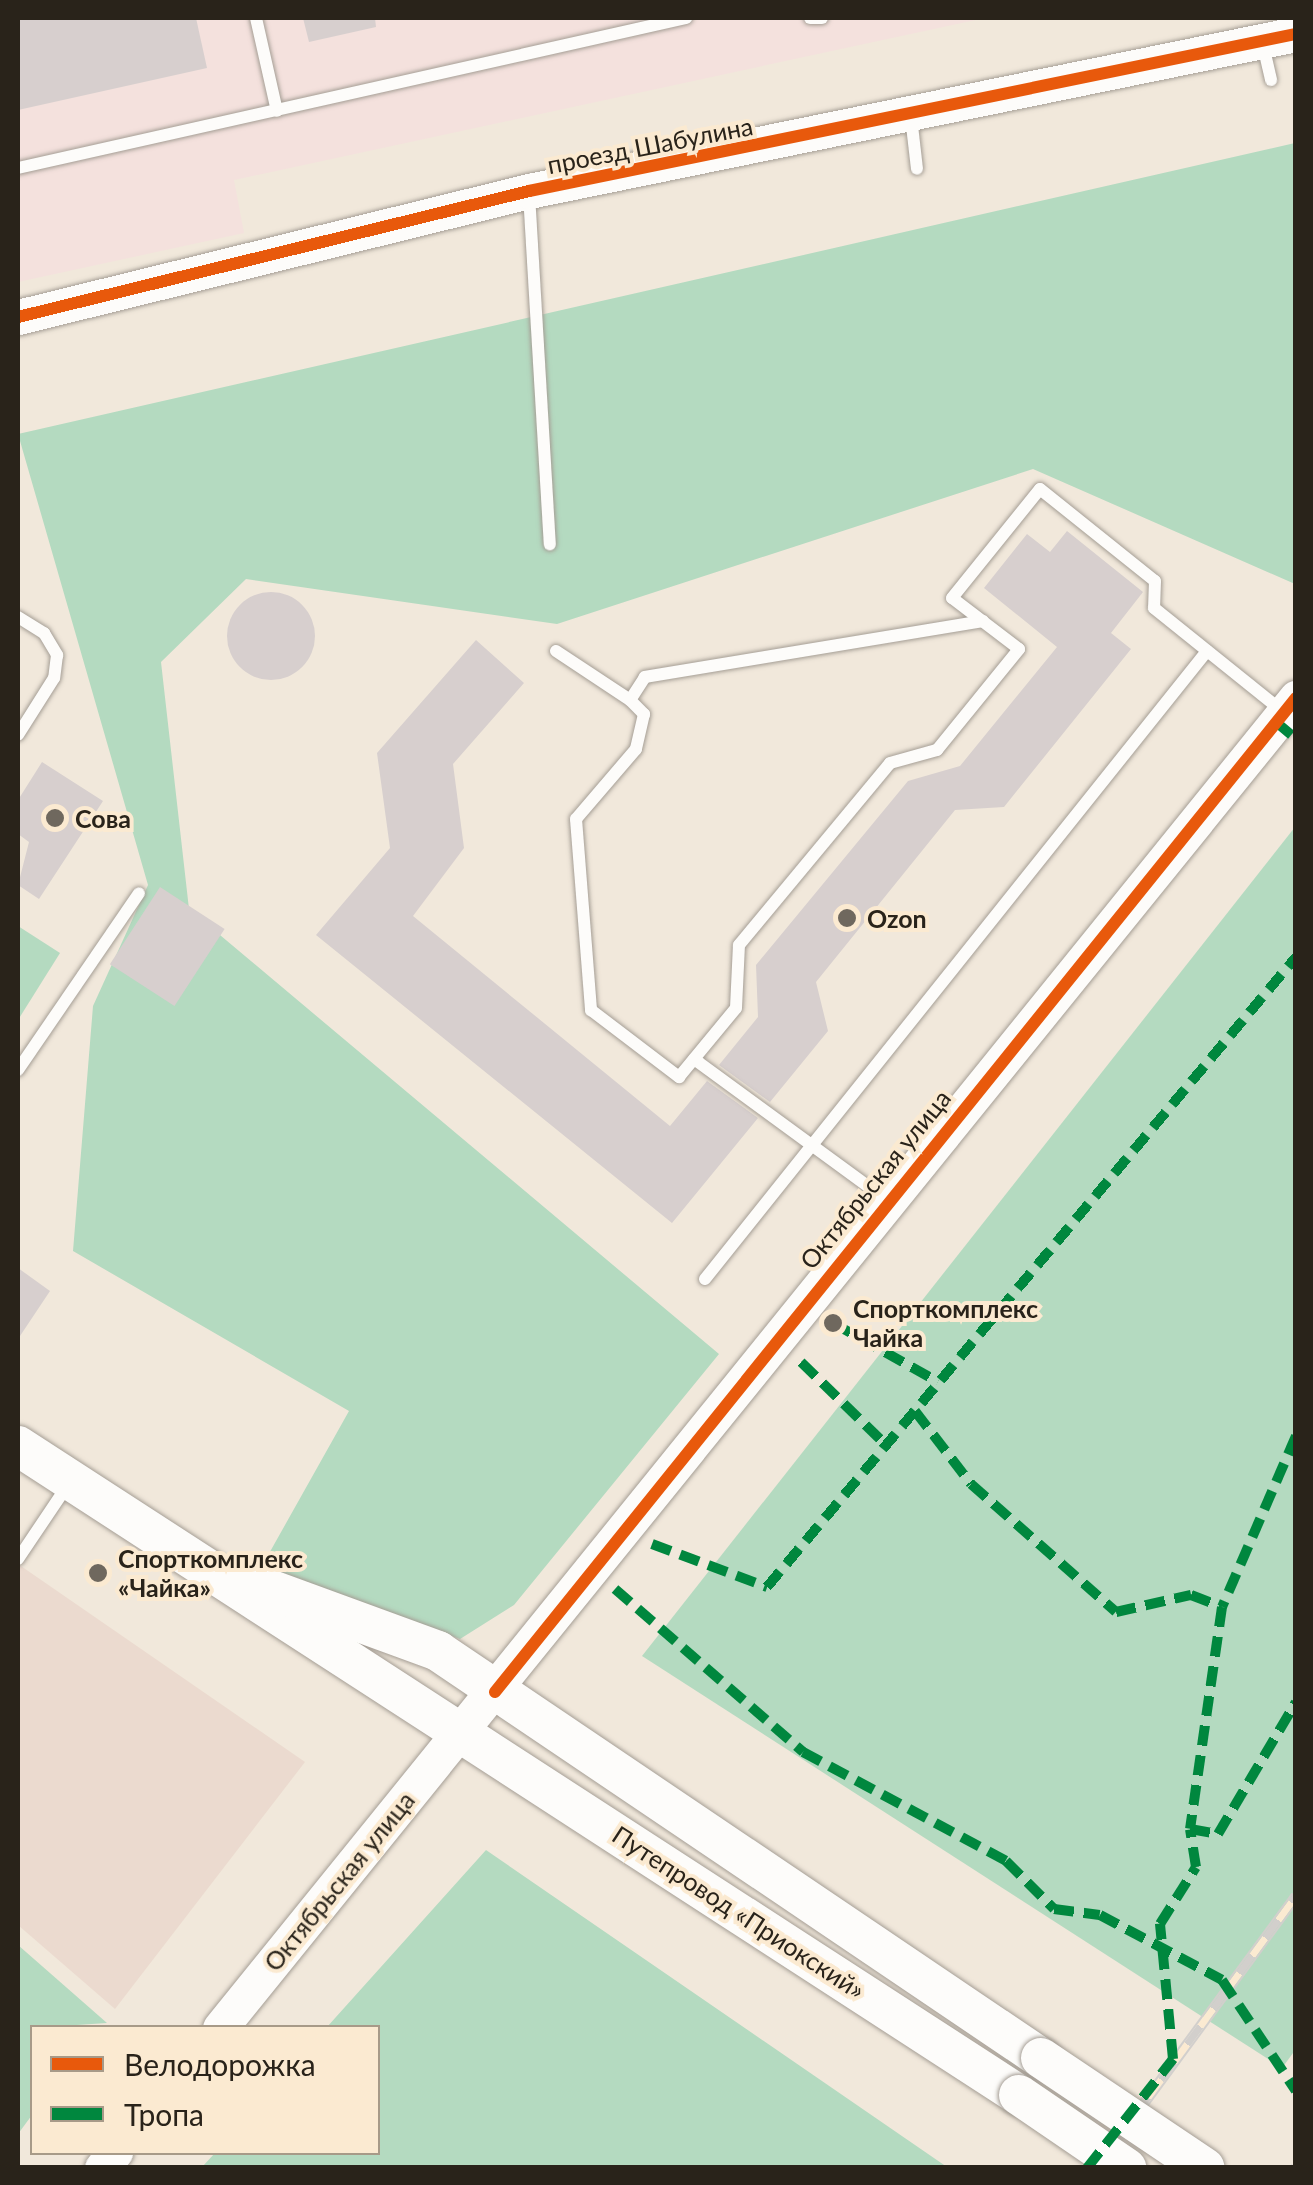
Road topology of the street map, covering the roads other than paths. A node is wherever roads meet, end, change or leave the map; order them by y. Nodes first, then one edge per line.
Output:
1 (256, 18) edge
2 (686, 18) edge
3 (810, 18) edge
4 (822, 18) edge
5 (1279, 38) edge
6 (1271, 80) dead end
7 (277, 111) junction
8 (910, 118) junction
9 (18, 168) edge
10 (917, 169) dead end
11 (529, 191) junction
12 (18, 317) edge
13 (550, 544) dead end
14 (18, 617) edge
15 (983, 621) junction
16 (556, 650) dead end
17 (1207, 651) junction
18 (630, 700) junction
19 (1290, 705) edge
20 (18, 736) edge
21 (139, 893) dead end
22 (694, 1059) junction
23 (18, 1070) edge
24 (808, 1143) junction
25 (887, 1200) junction
26 (705, 1279) dead end
27 (18, 1446) edge
28 (70, 1481) junction
29 (18, 1559) edge
30 (198, 1563) junction
31 (495, 1692) junction
32 (456, 1734) junction
33 (222, 2025) edge
34 (1126, 2168) edge
35 (1205, 2168) edge

1 - 7 lane
2 - 7 lane
3 - 4 lane
5 - 6 lane
5 - 8 street, проезд Шабулина
7 - 9 lane
8 - 10 lane
8 - 11 street, проезд Шабулина
11 - 12 street, проезд Шабулина
11 - 13 lane
14 - 20 lane
15 - 17 lane
15 - 18 lane
15 - 22 lane
16 - 18 lane
17 - 19 lane
17 - 24 lane
18 - 22 lane
19 - 25 street, Октябрьская улица
21 - 23 lane
22 - 24 lane
24 - 25 lane
24 - 26 lane
25 - 31 street, Октябрьская улица
27 - 28 main road
28 - 29 lane
28 - 30 main road
30 - 31 main road
30 - 32 main road
31 - 32 street, Октябрьская улица
31 - 35 main road, Путепровод «Приокский», bridge
32 - 33 street, Октябрьская улица
32 - 34 main road, Путепровод «Приокский», bridge

